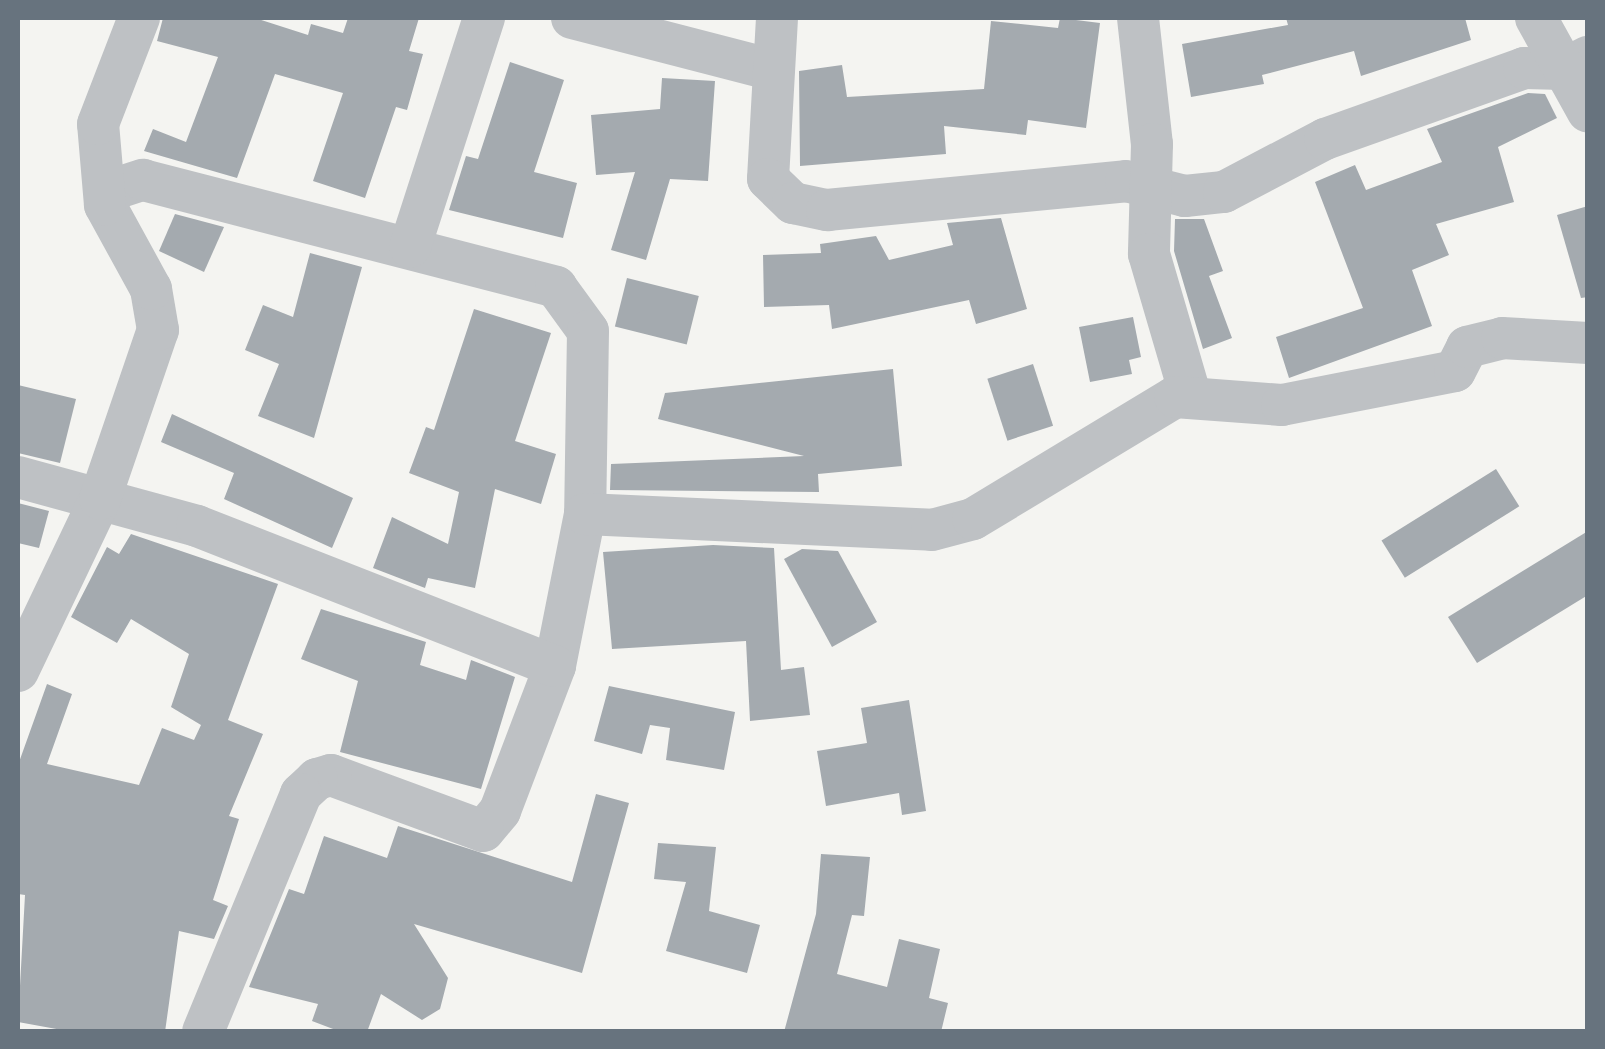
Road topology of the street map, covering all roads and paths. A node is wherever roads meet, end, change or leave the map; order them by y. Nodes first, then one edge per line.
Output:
1 (139, 18) edge
2 (484, 18) edge
3 (572, 18) edge
4 (776, 18) edge
5 (1138, 18) edge
6 (1536, 18) edge
7 (1576, 63) edge
8 (773, 70) junction
9 (1588, 112) edge
10 (1138, 186) junction
11 (105, 192) junction
12 (410, 247) junction
13 (1588, 343) edge
14 (1191, 398) junction
15 (18, 477) edge
16 (100, 499) junction
17 (585, 514) junction
18 (554, 666) junction
19 (18, 672) edge
20 (203, 1032) edge

1 - 11 street
2 - 12 street
3 - 8 street
4 - 8 street
5 - 10 street
6 - 7 street
7 - 9 street
7 - 10 street
8 - 10 street
10 - 14 street
11 - 12 street
11 - 16 street
12 - 17 street
13 - 14 street
14 - 17 street
15 - 16 street
16 - 18 street
16 - 19 street
17 - 18 street
18 - 20 street

